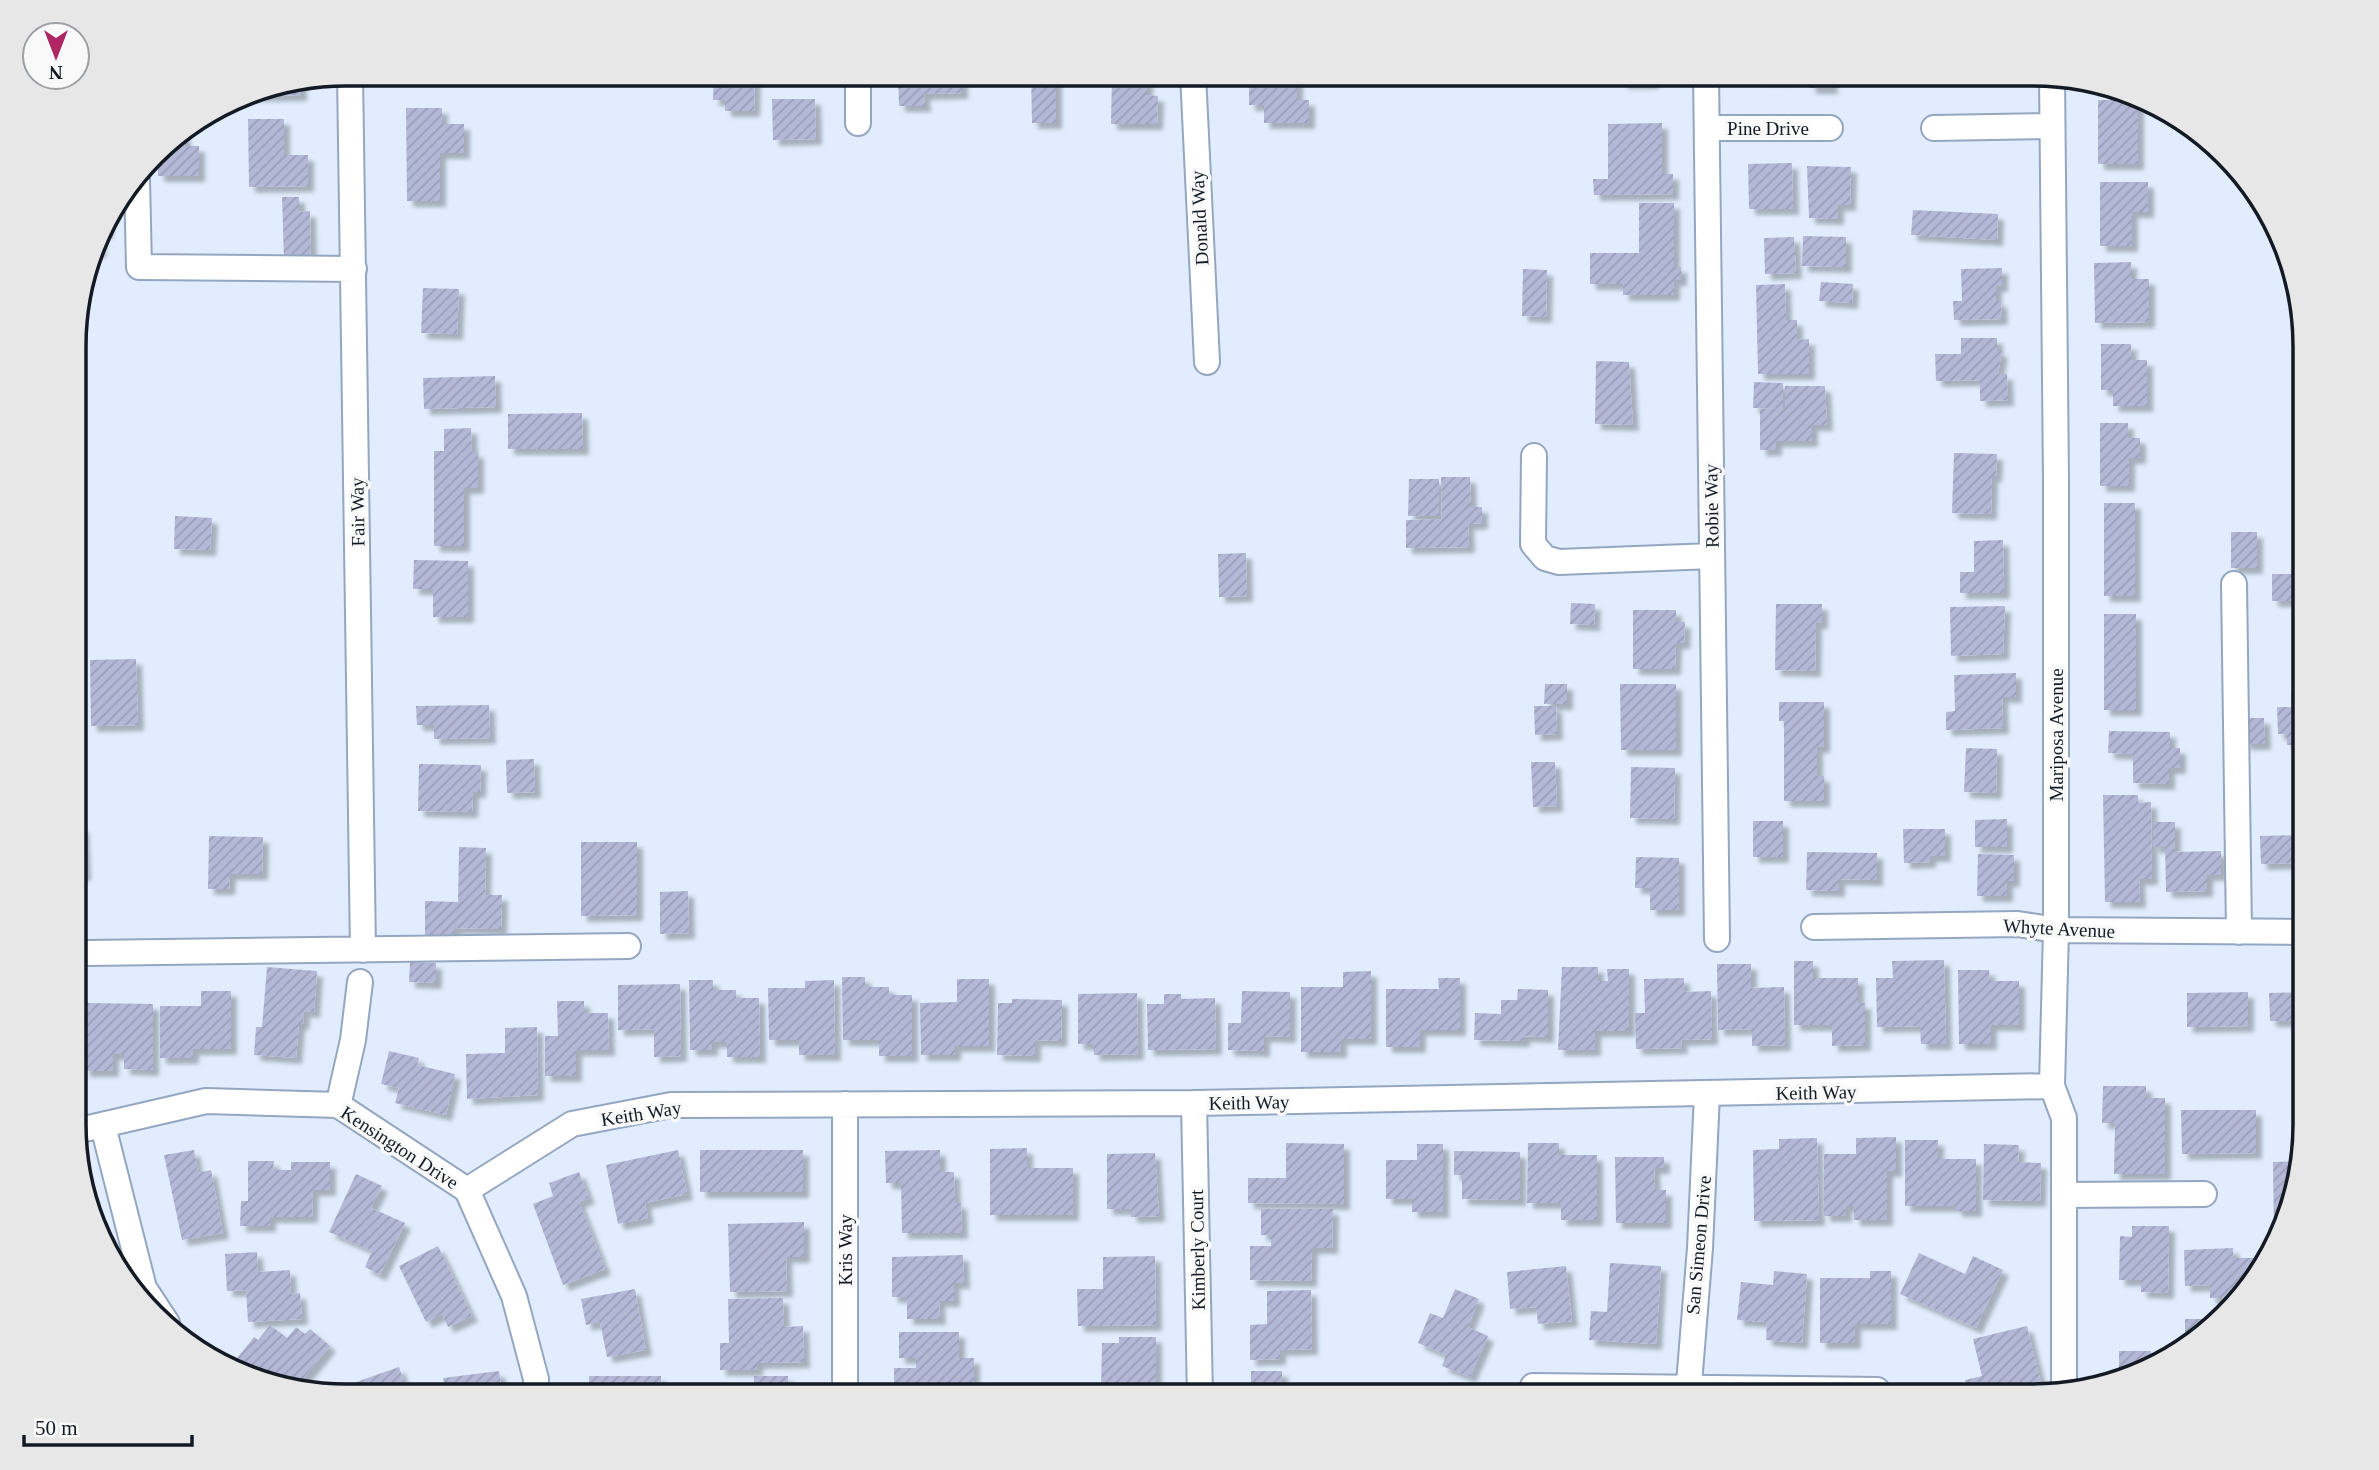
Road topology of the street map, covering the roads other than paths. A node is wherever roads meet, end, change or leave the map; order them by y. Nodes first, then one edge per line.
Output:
1 (351, 86) edge
2 (858, 86) edge
3 (1194, 86) edge
4 (1706, 86) edge
5 (2052, 86) edge
6 (858, 123) dead end
7 (2052, 126) junction
8 (1707, 128) junction
9 (1830, 128) dead end
10 (1934, 128) dead end
11 (137, 190) edge
12 (354, 269) junction
13 (1207, 362) dead end
14 (1534, 456) dead end
15 (1712, 556) junction
16 (2234, 584) dead end
17 (1814, 927) dead end
18 (2056, 930) junction
19 (2239, 932) junction
20 (2293, 932) edge
21 (1717, 939) dead end
22 (628, 946) dead end
23 (363, 950) junction
24 (87, 953) dead end
25 (360, 982) dead end
26 (2052, 1086) junction
27 (1707, 1094) junction
28 (1194, 1103) junction
29 (845, 1104) junction
30 (338, 1106) junction
31 (103, 1126) junction
32 (86, 1129) edge
33 (467, 1190) junction
34 (2064, 1195) junction
35 (2204, 1195) dead end
36 (147, 1292) edge
37 (2064, 1382) edge
38 (536, 1384) edge
39 (845, 1384) edge
40 (1200, 1384) edge
41 (1689, 1384) edge

1 - 12 street, Fair Way
2 - 6 street
3 - 13 street, Donald Way
4 - 8 street, Robie Way
5 - 7 street, Mariposa Avenue
7 - 10 street
7 - 18 street, Mariposa Avenue
8 - 9 street, Pine Drive
8 - 15 street, Robie Way
11 - 12 street
12 - 23 street, Fair Way
14 - 15 street
15 - 21 street, Robie Way
16 - 19 street
17 - 18 street, Whyte Avenue
18 - 19 street, Whyte Avenue
18 - 26 street, Mariposa Avenue
19 - 20 street, Whyte Avenue
22 - 23 street
23 - 24 street
25 - 30 street
26 - 27 street, Keith Way
26 - 34 street, Mariposa Avenue
27 - 28 street, Keith Way
27 - 41 street, San Simeon Drive
28 - 29 street, Keith Way
28 - 40 street, Kimberly Court
29 - 33 street, Keith Way
29 - 39 street, Kris Way
30 - 31 street, Kensington Drive
30 - 33 street, Kensington Drive
31 - 32 street, Kensington Drive
31 - 36 street
33 - 38 street, Kensington Drive
34 - 35 street
34 - 37 street, Mariposa Avenue

